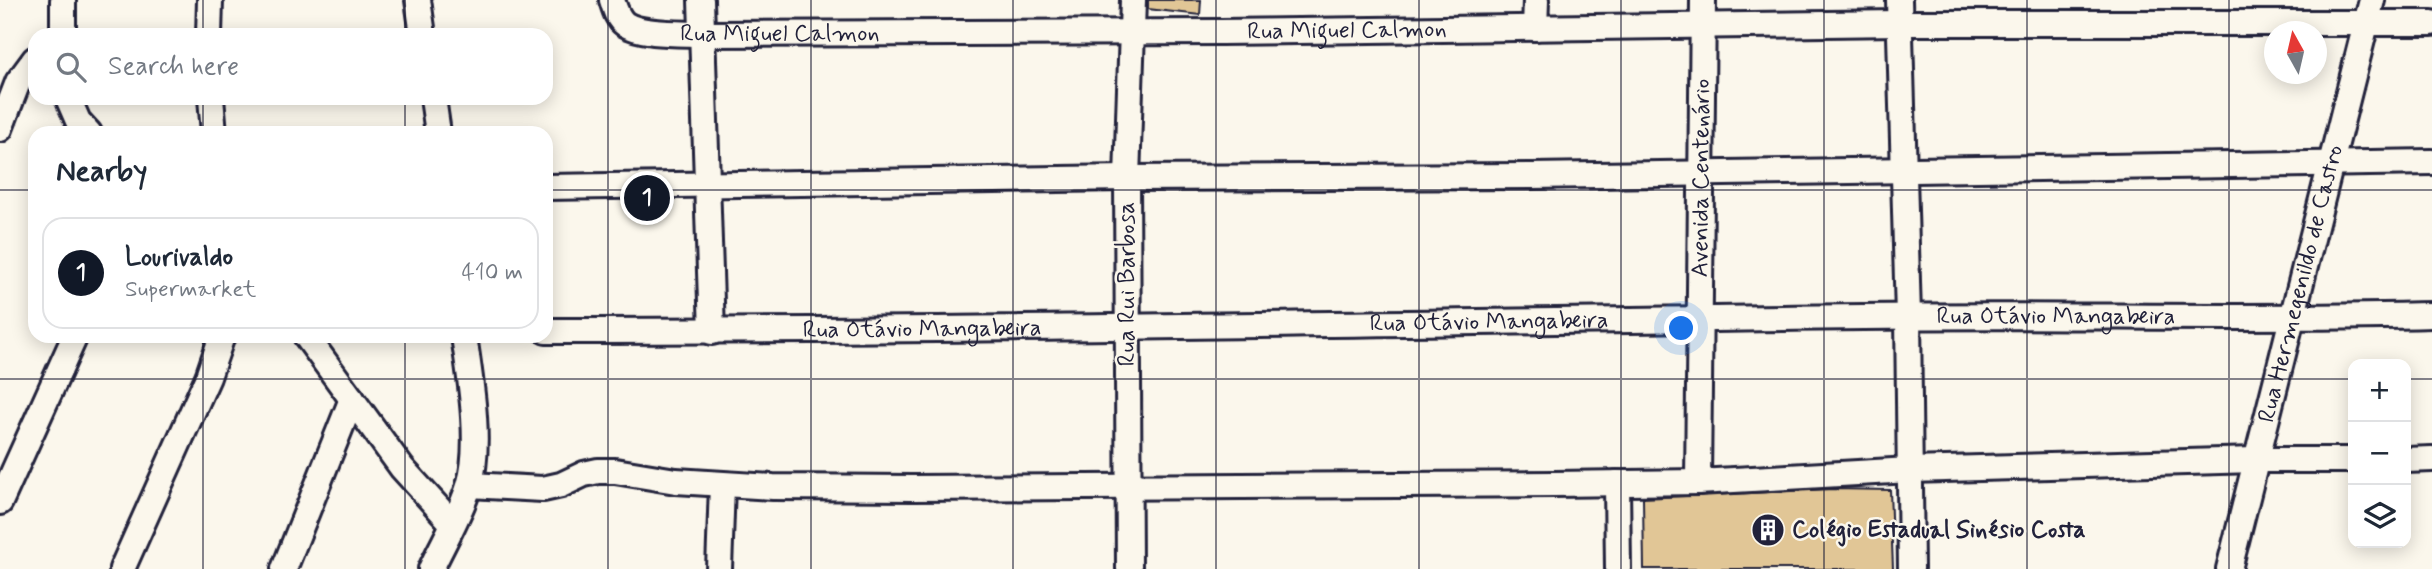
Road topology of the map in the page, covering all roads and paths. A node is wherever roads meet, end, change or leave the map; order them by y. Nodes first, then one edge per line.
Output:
1 (63, 0) edge
2 (209, 0) edge
3 (418, 0) edge
4 (612, 0) edge
5 (701, 0) edge
6 (1133, 0) edge
7 (1536, 0) edge
8 (1703, 0) edge
9 (1899, 12) edge
10 (2370, 12) edge
11 (2432, 23) edge
12 (1703, 25) junction
13 (63, 28) edge
14 (209, 28) edge
15 (422, 28) edge
16 (1535, 28) junction
17 (1132, 32) junction
18 (702, 34) junction
19 (28, 68) edge
20 (71, 105) edge
21 (212, 105) edge
22 (434, 105) edge
23 (83, 126) edge
24 (213, 126) edge
25 (437, 126) edge
26 (0, 129) edge
27 (2432, 162) edge
28 (2332, 163) junction
29 (1904, 169) junction
30 (1701, 173) junction
31 (1127, 178) junction
32 (707, 184) junction
33 (553, 187) edge
34 (2432, 315) edge
35 (1908, 316) junction
36 (1698, 319) junction
37 (2292, 319) junction
38 (1126, 327) junction
39 (553, 331) edge
40 (712, 332) junction
41 (72, 343) edge
42 (220, 343) edge
43 (311, 343) edge
44 (465, 343) edge
45 (352, 400) junction
46 (2432, 459) edge
47 (2255, 460) junction
48 (2348, 460) edge
49 (2411, 460) edge
50 (1910, 470) junction
51 (1698, 482) junction
52 (1617, 483) junction
53 (470, 485) junction
54 (722, 485) junction
55 (1128, 486) junction
56 (0, 502) edge
57 (452, 523) junction
58 (122, 569) edge
59 (284, 569) edge
60 (431, 569) edge
61 (719, 569) edge
62 (1129, 569) edge
63 (1618, 569) edge
64 (1911, 569) edge
65 (2228, 569) edge

1 - 13 street
2 - 14 street
3 - 15 street
4 - 18 street, Rua Miguel Calmon
5 - 18 street
6 - 17 street, Rua Rui Barbosa
7 - 16 street
8 - 12 street, Avenida Centenário
9 - 10 street, Rua Miguel Calmon
9 - 12 street, Rua Miguel Calmon
9 - 29 street
10 - 11 street, Rua Miguel Calmon
10 - 28 street, Rua Hermegenildo de Castro
12 - 16 street, Rua Miguel Calmon
12 - 30 street, Avenida Centenário
16 - 17 street, Rua Miguel Calmon
17 - 18 street, Rua Miguel Calmon
17 - 31 street, Rua Rui Barbosa
18 - 32 street
19 - 26 street
20 - 23 street
21 - 24 street
22 - 25 street
27 - 28 street
28 - 29 street
28 - 37 street, Rua Hermegenildo de Castro
29 - 30 street
29 - 35 street
30 - 31 street
30 - 36 street, Avenida Centenário
31 - 32 street
31 - 38 street, Rua Rui Barbosa
32 - 33 street
32 - 40 street
34 - 37 street, Rua Otávio Mangabeira
35 - 36 street, Rua Otávio Mangabeira
35 - 37 street, Rua Otávio Mangabeira
35 - 50 street
36 - 38 street, Rua Otávio Mangabeira
36 - 51 street, Avenida Centenário
37 - 47 street, Rua Hermegenildo de Castro
38 - 40 street, Rua Otávio Mangabeira
38 - 55 street, Rua Rui Barbosa
39 - 40 street, Rua Otávio Mangabeira
41 - 56 street
42 - 58 street
43 - 45 street
44 - 53 street
45 - 57 street
45 - 59 street
46 - 49 street
47 - 48 street
47 - 50 street
47 - 65 street, Rua Hermegenildo de Castro
50 - 51 street
50 - 64 street
51 - 52 street
52 - 55 street
52 - 63 street
53 - 54 street
53 - 57 street
54 - 55 street
54 - 61 street
55 - 62 street, Rua Rui Barbosa
57 - 60 street

